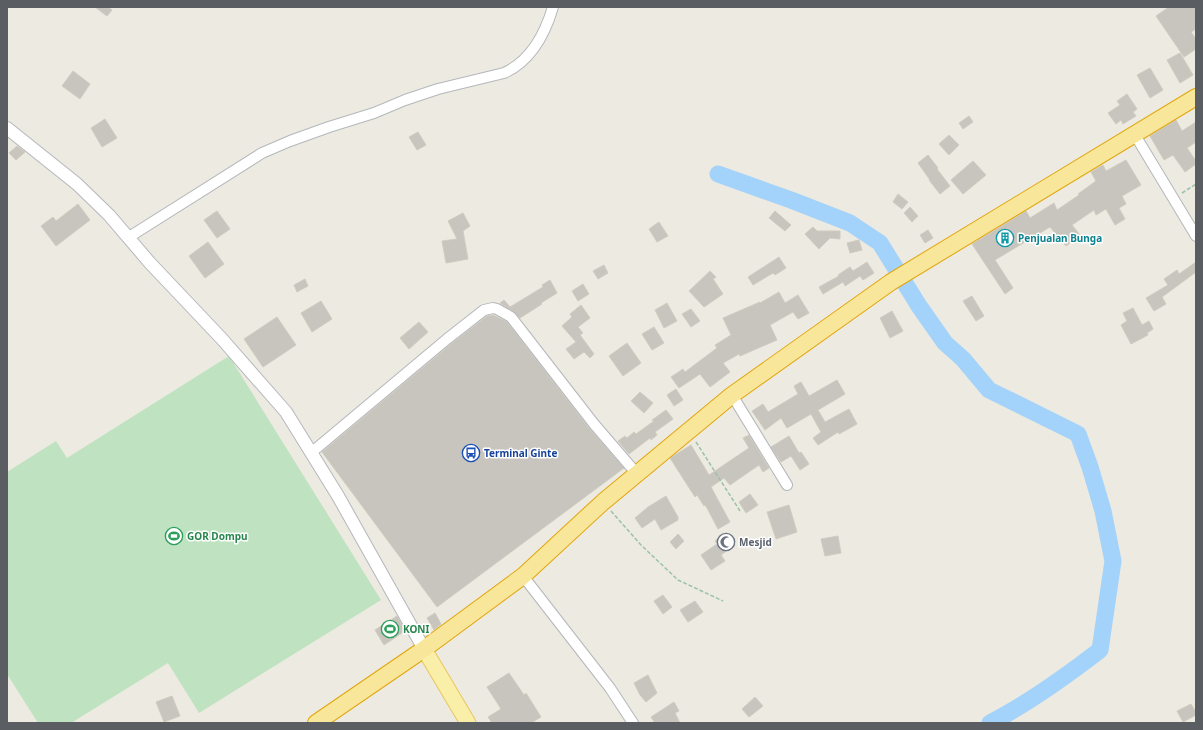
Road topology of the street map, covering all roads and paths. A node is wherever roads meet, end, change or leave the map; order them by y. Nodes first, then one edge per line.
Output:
1 (553, 7) edge
2 (1196, 97) edge
3 (7, 128) edge
4 (1134, 135) junction
5 (1196, 184) edge
6 (1174, 199) junction
7 (1196, 236) edge
8 (129, 237) junction
9 (732, 395) junction
10 (689, 430) junction
11 (312, 452) junction
12 (637, 474) junction
13 (787, 485) dead end
14 (603, 502) junction
15 (740, 511) dead end
16 (523, 576) junction
17 (723, 601) dead end
18 (424, 648) junction
19 (316, 723) edge
20 (468, 723) edge
21 (633, 723) edge

1 - 8 street
2 - 4 highway
3 - 8 street
4 - 6 street
4 - 9 highway
5 - 6 path
6 - 7 street
8 - 11 street
9 - 10 highway
9 - 13 street
10 - 12 highway
10 - 15 path
11 - 12 street
11 - 18 street
12 - 14 highway
14 - 16 highway
14 - 17 path
16 - 18 highway
16 - 21 street
18 - 19 highway
18 - 20 main road

